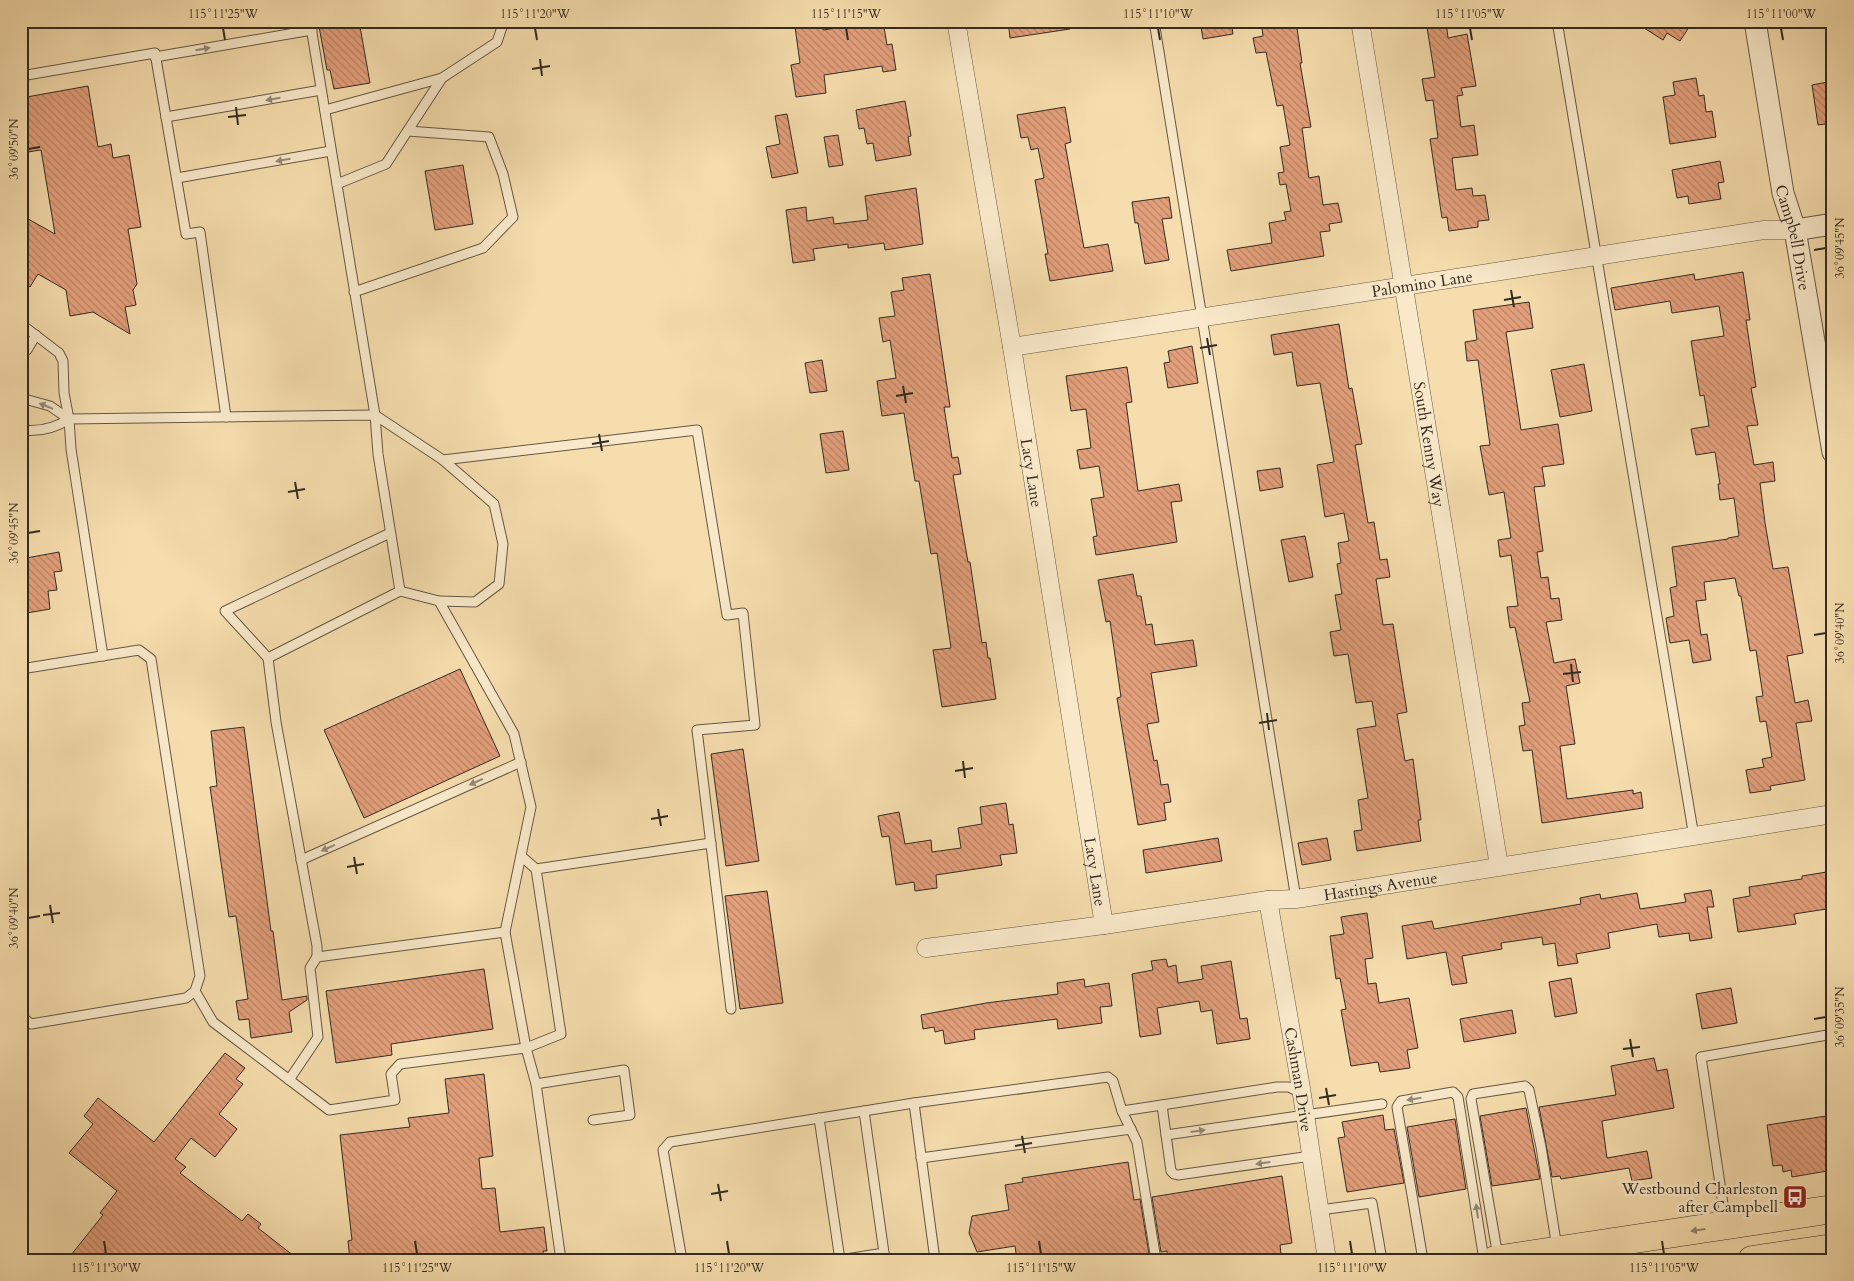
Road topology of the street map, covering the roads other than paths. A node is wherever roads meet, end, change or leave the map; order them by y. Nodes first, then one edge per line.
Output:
1 (504, 21) edge
2 (956, 21) edge
3 (1154, 21) edge
4 (1360, 21) edge
5 (1557, 21) edge
6 (1755, 21) edge
7 (311, 26) edge
8 (156, 57) junction
9 (21, 76) edge
10 (442, 78) junction
11 (321, 90) junction
12 (325, 110) junction
13 (166, 117) junction
14 (408, 131) junction
15 (331, 151) junction
16 (177, 178) junction
17 (337, 184) junction
18 (1833, 224) edge
19 (1795, 230) junction
20 (1596, 257) junction
21 (1404, 286) junction
22 (354, 292) junction
23 (1202, 317) junction
24 (21, 324) edge
25 (36, 335) junction
26 (1012, 347) junction
27 (21, 351) edge
28 (21, 398) edge
29 (375, 415) junction
30 (226, 417) junction
31 (69, 419) junction
32 (21, 430) edge
33 (1833, 452) edge
34 (443, 460) junction
35 (390, 533) junction
36 (400, 591) junction
37 (439, 601) junction
38 (103, 656) junction
39 (268, 658) junction
40 (21, 669) edge
41 (521, 762) junction
42 (1833, 814) edge
43 (1694, 837) junction
44 (711, 843) junction
45 (521, 856) junction
46 (301, 860) junction
47 (1499, 866) junction
48 (536, 869) junction
49 (1296, 899) junction
50 (1268, 900) junction
51 (1104, 925) junction
52 (505, 932) junction
53 (926, 948) dead end
54 (317, 957) junction
55 (195, 991) junction
56 (731, 1010) dead end
57 (21, 1016) edge
58 (1833, 1034) edge
59 (526, 1048) junction
60 (289, 1080) junction
61 (536, 1084) junction
62 (1302, 1093) junction
63 (914, 1103) junction
64 (1382, 1104) dead end
65 (1162, 1105) junction
66 (864, 1111) junction
67 (1122, 1111) junction
68 (1305, 1116) junction
69 (819, 1118) junction
70 (593, 1120) dead end
71 (1131, 1129) junction
72 (1166, 1135) junction
73 (1311, 1156) junction
74 (921, 1158) junction
75 (1833, 1209) edge
76 (1320, 1210) junction
77 (1726, 1226) junction
78 (1833, 1248) edge
79 (1558, 1250) junction
80 (885, 1256) edge
81 (1802, 1256) edge
82 (561, 1260) edge
83 (682, 1260) edge
84 (840, 1260) edge
85 (935, 1260) edge
86 (1156, 1260) edge
87 (1328, 1260) edge
88 (1382, 1260) edge
89 (1423, 1260) edge
90 (1484, 1260) edge
91 (1497, 1260) edge
92 (1752, 1260) edge

1 - 10 lane
2 - 26 street, Lacy Lane
3 - 23 lane
4 - 21 street, South Kenny Way
5 - 20 lane
6 - 19 street, Campbell Drive
8 -> 7 lane
7 - 11 lane
8 - 9 lane
8 - 13 lane
10 - 12 lane
10 - 14 lane
11 - 12 lane
11 -> 13 lane
12 - 15 lane
13 - 16 lane
14 - 17 lane
14 - 22 lane
15 -> 16 lane
15 - 17 lane
16 - 30 lane
17 - 22 lane
18 - 19 street, Palomino Lane
19 - 20 street, Palomino Lane
19 - 33 street, Campbell Drive
20 - 21 street, Palomino Lane
20 - 43 lane
21 - 23 street, Palomino Lane
21 - 47 street, South Kenny Way
22 - 29 lane
23 - 26 street, Palomino Lane
23 - 49 lane
24 - 25 lane
25 - 27 lane
25 - 31 lane
26 - 51 street, Lacy Lane
31 -> 28 lane
29 - 30 lane
29 - 34 lane
29 - 35 lane
30 - 31 lane
31 - 32 lane
31 - 38 lane
34 - 37 lane
34 - 44 lane
35 - 36 lane
35 - 39 lane
36 - 37 lane
36 - 39 lane
37 - 41 lane
38 - 40 lane
38 - 55 lane
39 - 46 lane
41 - 45 lane
41 -> 46 lane
42 - 43 street, Hastings Avenue
43 - 47 street, Hastings Avenue
44 - 48 lane
44 - 56 lane
45 - 48 lane
45 - 52 lane
46 - 54 lane
47 - 49 street, Hastings Avenue
48 - 59 lane
49 - 50 street, Hastings Avenue
50 - 51 street, Hastings Avenue
50 - 62 street, Cashman Drive
51 - 53 street, Hastings Avenue
52 - 54 lane
52 - 59 lane
54 - 60 lane
55 - 57 lane
55 - 60 lane
58 - 77 lane
59 - 60 lane
59 - 61 lane
61 - 70 lane
61 - 82 lane
62 - 65 lane
62 - 68 street, Cashman Drive
63 - 66 lane
63 - 67 lane
63 - 74 lane
64 - 68 lane
65 - 67 lane
65 - 72 lane
66 - 69 lane
66 - 80 lane
67 - 71 lane
72 -> 68 lane
68 - 73 street, Cashman Drive
69 - 83 lane
69 - 84 lane
71 - 74 lane
71 - 86 lane
73 -> 72 lane
73 - 76 street, Cashman Drive
74 - 85 lane
75 - 77 main road
76 - 87 street, Cashman Drive
76 - 88 lane
77 -> 79 main road
78 - 81 main road
79 - 91 main road
79 - 91 lane
80 - 84 lane
81 - 92 main road
90 -> 89 lane

